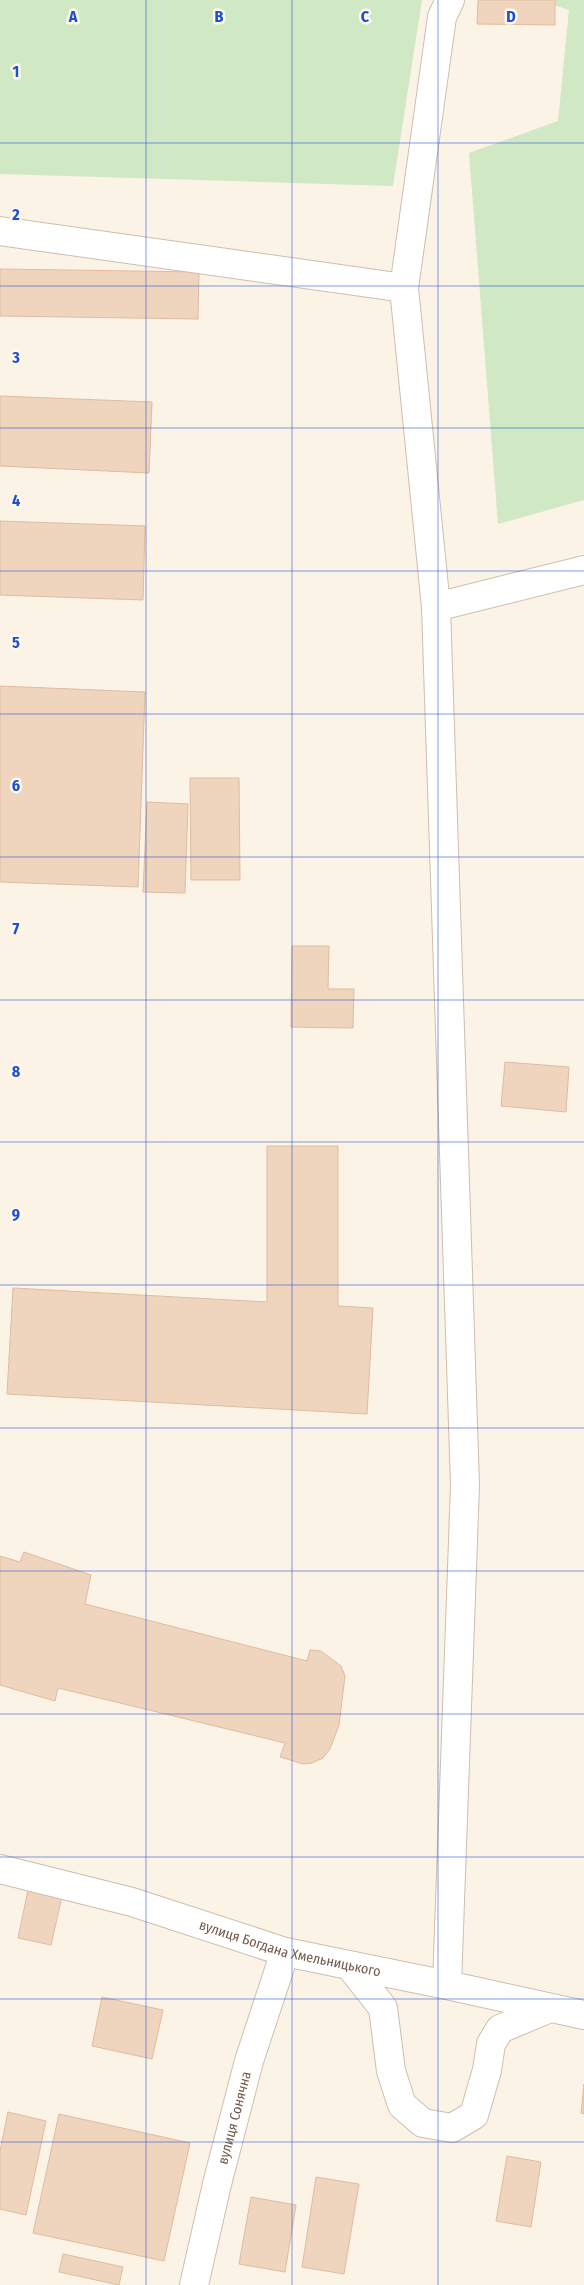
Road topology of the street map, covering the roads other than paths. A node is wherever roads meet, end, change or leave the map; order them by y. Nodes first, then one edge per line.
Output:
1 (450, 0) edge
2 (0, 232) edge
3 (404, 288) junction
4 (584, 570) edge
5 (436, 607) junction
6 (0, 1869) edge
7 (285, 1952) junction
8 (350, 1966) junction
9 (445, 1985) junction
10 (383, 2008) junction
11 (550, 2008) junction
12 (584, 2015) edge
13 (491, 2044) junction
14 (194, 2285) edge

1 - 3 street
2 - 3 street
3 - 5 street
4 - 5 street
5 - 9 street
6 - 7 street, вулиця Богдана Хмельницького
7 - 8 street, вулиця Богдана Хмельницького
7 - 14 street, вулиця Сонячна
8 - 9 street, вулиця Богдана Хмельницького
8 - 10 street
9 - 10 street
9 - 11 street, вулиця Богдана Хмельницького
9 - 13 street
10 - 13 street
11 - 12 street, вулиця Богдана Хмельницького
11 - 13 street

